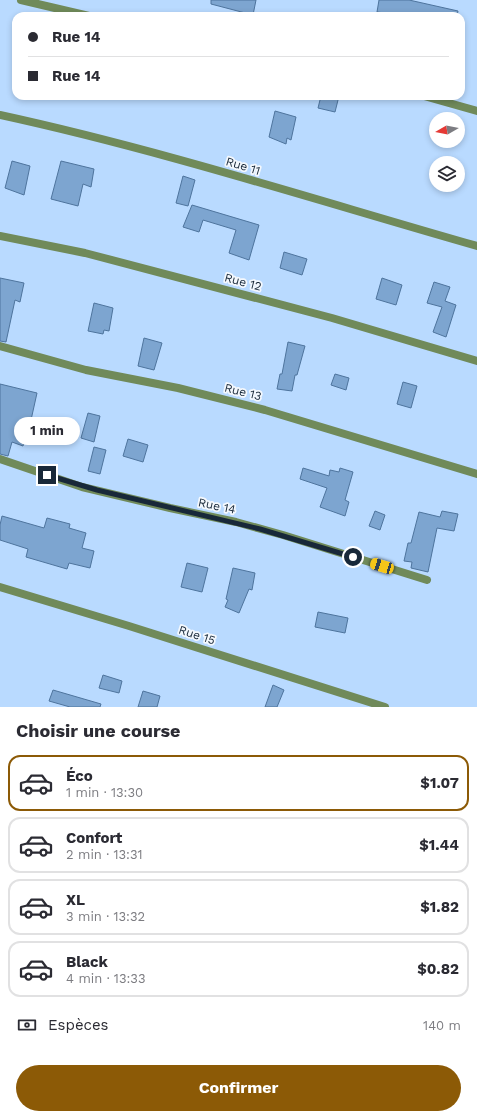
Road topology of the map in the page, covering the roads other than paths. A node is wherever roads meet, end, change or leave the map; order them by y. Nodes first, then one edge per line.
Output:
1 (21, 0) edge
2 (72, 12) edge
3 (438, 100) edge
4 (477, 111) edge
5 (0, 115) edge
6 (0, 236) edge
7 (477, 246) edge
8 (0, 346) edge
9 (477, 361) edge
10 (0, 459) edge
11 (477, 474) edge
12 (428, 580) dead end
13 (0, 587) edge
14 (385, 707) edge

1 - 2 street
3 - 4 street
5 - 7 street, Rue 11
6 - 9 street, Rue 12
8 - 11 street, Rue 13
10 - 12 street, Rue 14
13 - 14 street, Rue 15

